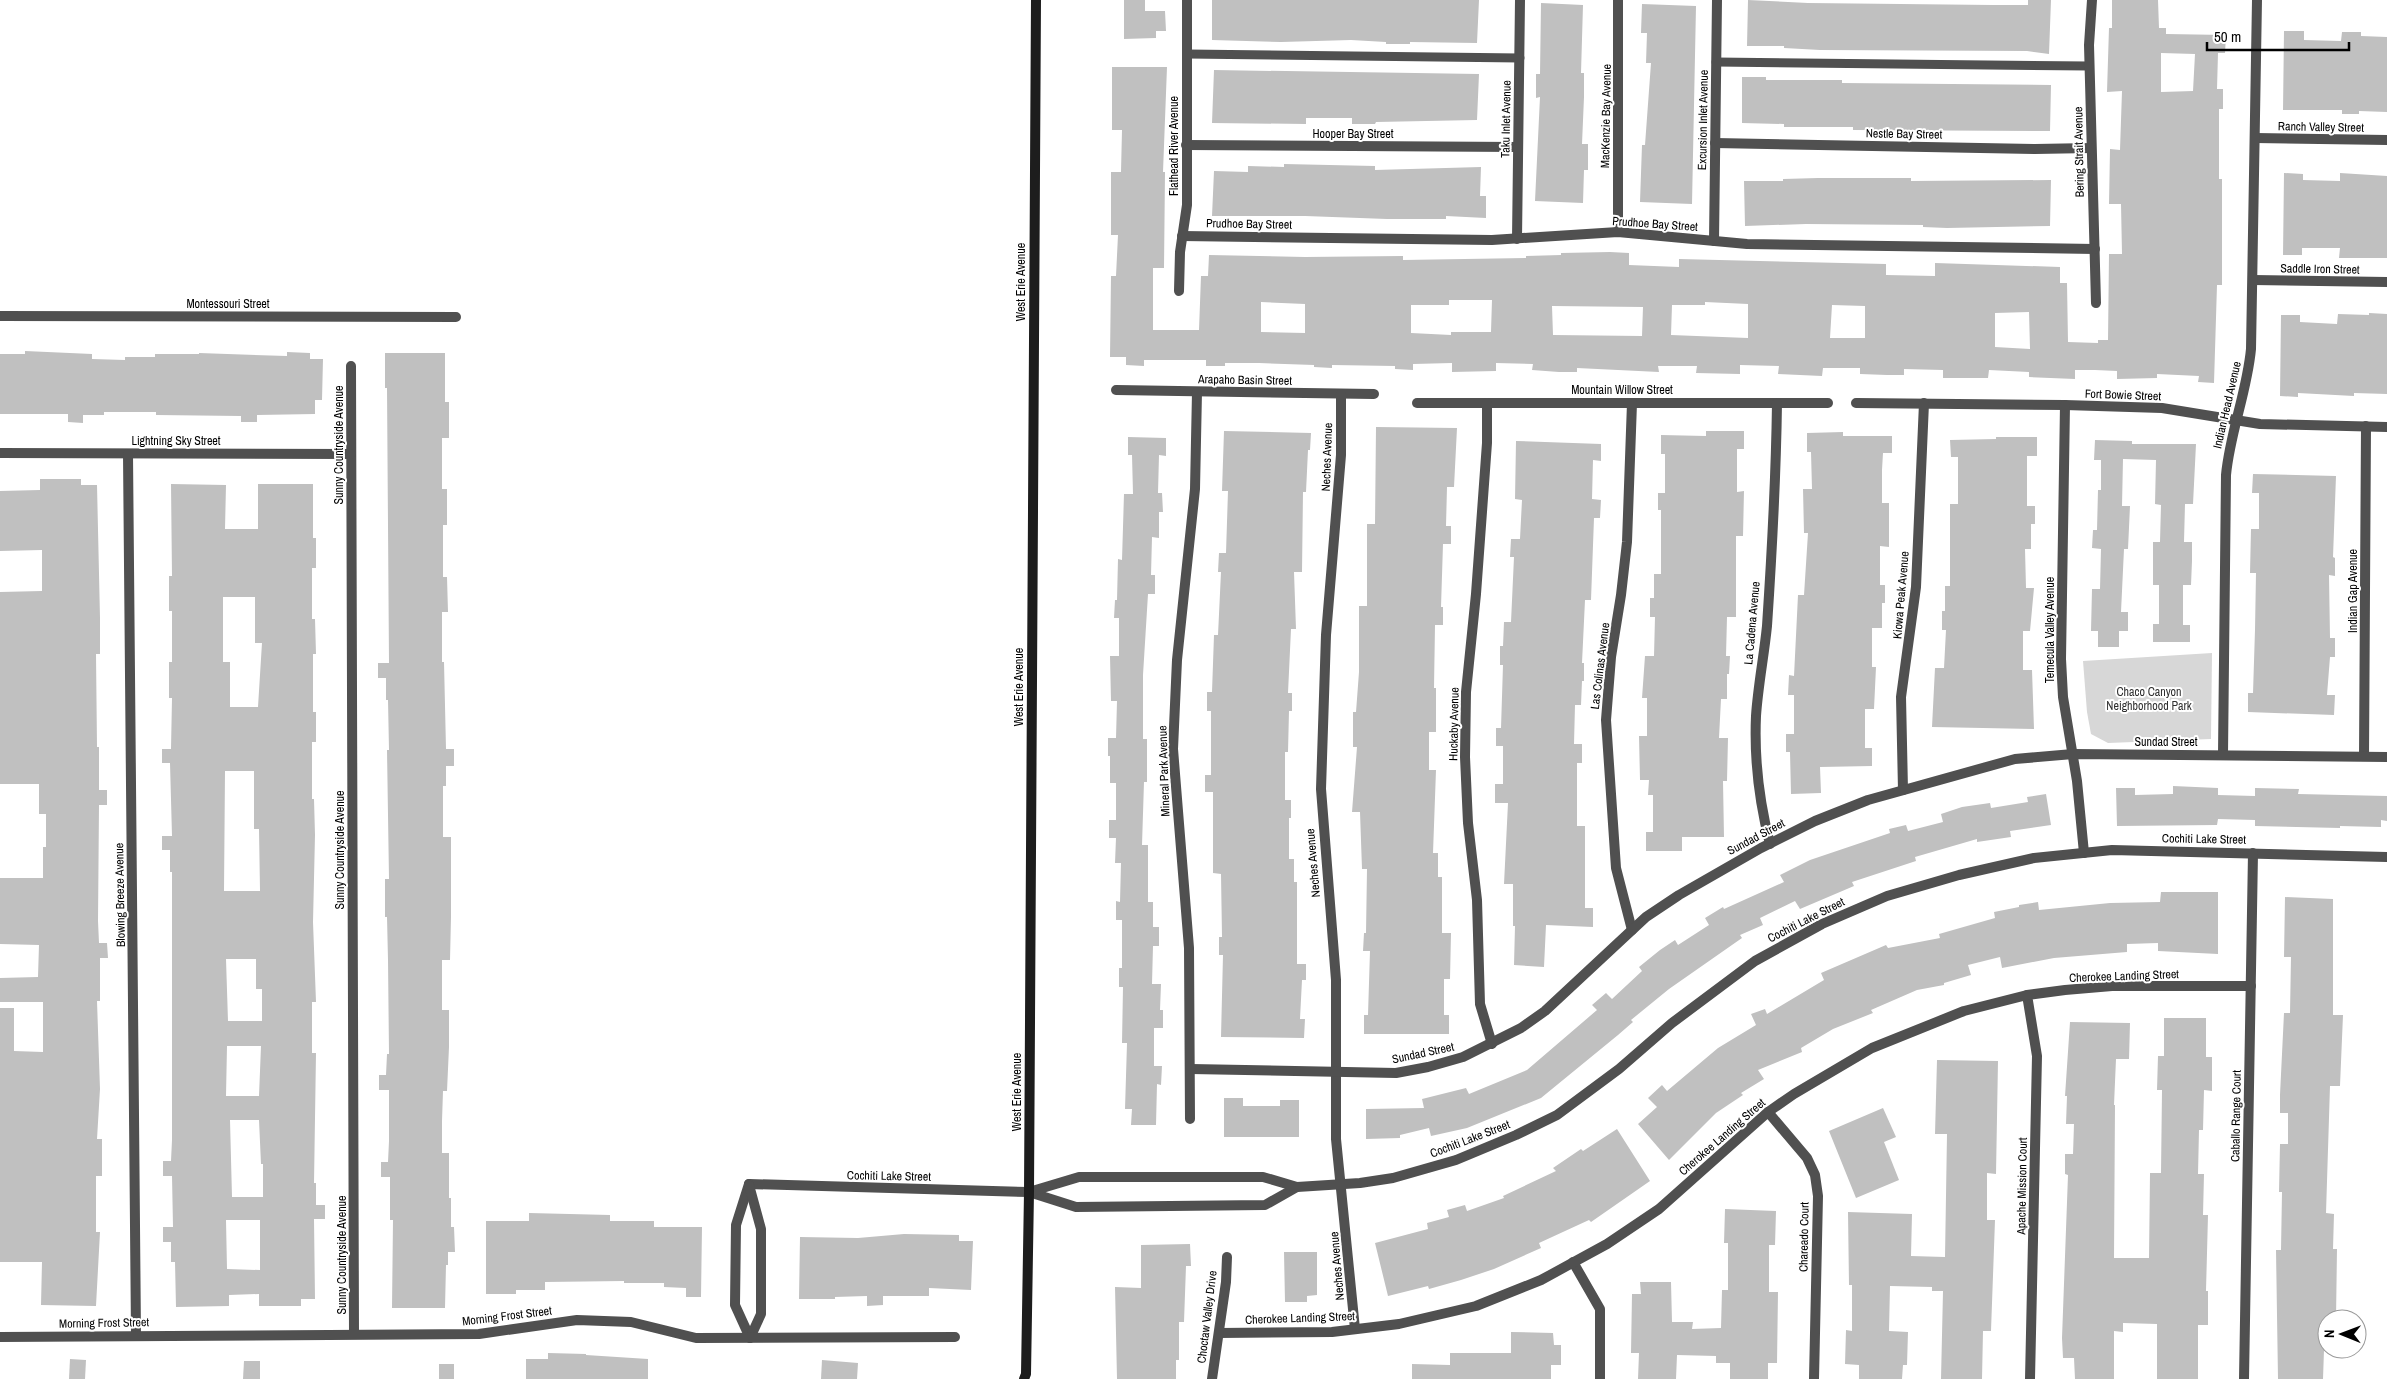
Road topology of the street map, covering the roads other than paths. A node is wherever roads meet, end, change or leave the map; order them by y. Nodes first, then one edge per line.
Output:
1 (1036, 0) edge
2 (1187, 0) edge
3 (1520, 0) edge
4 (1618, 0) edge
5 (1717, 0) edge
6 (2092, 0) edge
7 (2257, 0) edge
8 (1187, 54) junction
9 (1520, 58) junction
10 (1716, 62) junction
11 (2089, 66) junction
12 (2255, 138) junction
13 (2387, 140) edge
14 (1715, 143) junction
15 (1186, 145) junction
16 (1518, 147) junction
17 (2091, 148) junction
18 (1618, 232) junction
19 (1182, 236) junction
20 (1518, 239) junction
21 (1714, 241) junction
22 (2095, 249) junction
23 (2253, 280) junction
24 (2387, 282) edge
25 (1180, 292) dead end
26 (2096, 303) dead end
27 (0, 316) edge
28 (456, 317) dead end
29 (351, 366) dead end
30 (1116, 390) dead end
31 (1197, 392) junction
32 (1341, 394) junction
33 (1374, 394) dead end
34 (1416, 403) dead end
35 (1487, 403) junction
36 (1632, 403) junction
37 (1777, 403) junction
38 (1828, 403) dead end
39 (1856, 403) dead end
40 (1924, 403) junction
41 (2065, 405) junction
42 (2235, 420) junction
43 (2366, 426) junction
44 (2387, 427) edge
45 (0, 453) edge
46 (128, 454) junction
47 (352, 454) junction
48 (2072, 754) junction
49 (2222, 755) junction
50 (2364, 756) junction
51 (2387, 758) edge
52 (1903, 790) junction
53 (1770, 844) junction
54 (2084, 853) junction
55 (2253, 853) junction
56 (2387, 857) edge
57 (1632, 930) junction
58 (2251, 986) junction
59 (2027, 995) junction
60 (1492, 1044) junction
61 (1191, 1069) junction
62 (1335, 1072) junction
63 (1768, 1112) junction
64 (1190, 1119) dead end
65 (749, 1184) junction
66 (1342, 1184) junction
67 (1297, 1186) junction
68 (1029, 1192) junction
69 (1226, 1257) dead end
70 (1573, 1262) junction
71 (1355, 1329) junction
72 (1219, 1333) junction
73 (354, 1334) junction
74 (136, 1335) junction
75 (0, 1337) edge
76 (955, 1337) dead end
77 (750, 1338) junction
78 (1026, 1377) edge
79 (1212, 1379) edge
80 (1600, 1379) edge
81 (1814, 1379) edge
82 (2030, 1379) edge
83 (2244, 1379) edge

1 - 68 street, West Erie Avenue
2 - 8 street, Flathead River Avenue
3 - 9 street, Taku Inlet Avenue
4 - 18 street, MacKenzie Bay Avenue
5 - 10 street, Excursion Inlet Avenue
6 - 11 street, Bering Strait Avenue
7 - 12 street, Indian Head Avenue
8 - 9 lane
8 - 15 street, Flathead River Avenue
9 - 16 street, Taku Inlet Avenue
10 - 11 lane
10 - 14 street, Excursion Inlet Avenue
11 - 17 street, Bering Strait Avenue
12 - 13 street, Ranch Valley Street
12 - 23 street, Indian Head Avenue
14 - 17 street, Nestle Bay Street
14 - 21 street, Excursion Inlet Avenue
15 - 16 street, Hooper Bay Street
15 - 19 street, Flathead River Avenue
16 - 20 street, Taku Inlet Avenue
17 - 22 street, Bering Strait Avenue
18 - 20 street, Prudhoe Bay Street
18 - 21 street, Prudhoe Bay Street
19 - 20 street, Prudhoe Bay Street
19 - 25 street, Flathead River Avenue
21 - 22 street, Prudhoe Bay Street
22 - 26 street, Bering Strait Avenue
23 - 24 street, Saddle Iron Street
23 - 42 street, Indian Head Avenue
27 - 28 street, Montessouri Street
29 - 47 street, Sunny Countryside Avenue
30 - 31 street, Arapaho Basin Street
31 - 32 street, Arapaho Basin Street
31 - 61 street, Mineral Park Avenue
32 - 33 street, Arapaho Basin Street
32 - 62 street, Neches Avenue
34 - 35 street, Mountain Willow Street
35 - 36 street, Mountain Willow Street
35 - 60 street, Huckaby Avenue
36 - 37 street, Mountain Willow Street
36 - 57 street, Las Colinas Avenue
37 - 38 street, Mountain Willow Street
37 - 53 street, La Cadena Avenue
39 - 40 street, Fort Bowie Street
40 - 41 street, Fort Bowie Street
40 - 52 street, Kiowa Peak Avenue
41 - 42 street, Fort Bowie Street
41 - 48 street, Temecula Valley Avenue
42 - 43 street, Fort Bowie Street
42 - 49 street, Indian Head Avenue
43 - 44 street, Fort Bowie Street
43 - 50 street, Indian Gap Avenue
45 - 46 street, Lightning Sky Street
46 - 47 street, Lightning Sky Street
46 - 74 street, Blowing Breeze Avenue
47 - 73 street, Sunny Countryside Avenue
48 - 49 street, Sundad Street
48 - 52 street, Sundad Street
48 - 54 street, Temecula Valley Avenue
49 - 50 street, Sundad Street
50 - 51 street, Sundad Street
52 - 53 street, Sundad Street
53 - 57 street, Sundad Street
54 - 55 street, Cochiti Lake Street
54 - 66 street, Cochiti Lake Street
55 - 56 street, Cochiti Lake Street
55 - 58 street, Caballo Range Court
57 - 60 street, Sundad Street
58 - 59 street, Cherokee Landing Street
58 - 83 street, Caballo Range Court
59 - 63 street, Cherokee Landing Street
59 - 82 street, Apache Mission Court
60 - 62 street, Sundad Street
61 - 62 street, Sundad Street
61 - 64 street, Mineral Park Avenue
62 - 66 street, Neches Avenue
63 - 70 street, Cherokee Landing Street
63 - 81 street, Chareado Court
65 - 68 street, Cochiti Lake Street
65 - 77 street
65 - 77 street
66 - 67 street, Cochiti Lake Street
66 - 71 street, Neches Avenue
67 - 68 street, Cochiti Lake Street
67 - 68 street, Cochiti Lake Street
68 - 78 street, West Erie Avenue
69 - 72 street, Choctaw Valley Drive
70 - 71 street, Cherokee Landing Street
70 - 80 street
71 - 72 street, Cherokee Landing Street
72 - 79 street, Choctaw Valley Drive
73 - 74 street, Morning Frost Street
73 - 77 street, Morning Frost Street
74 - 75 street, Morning Frost Street
76 - 77 street, Morning Frost Street

